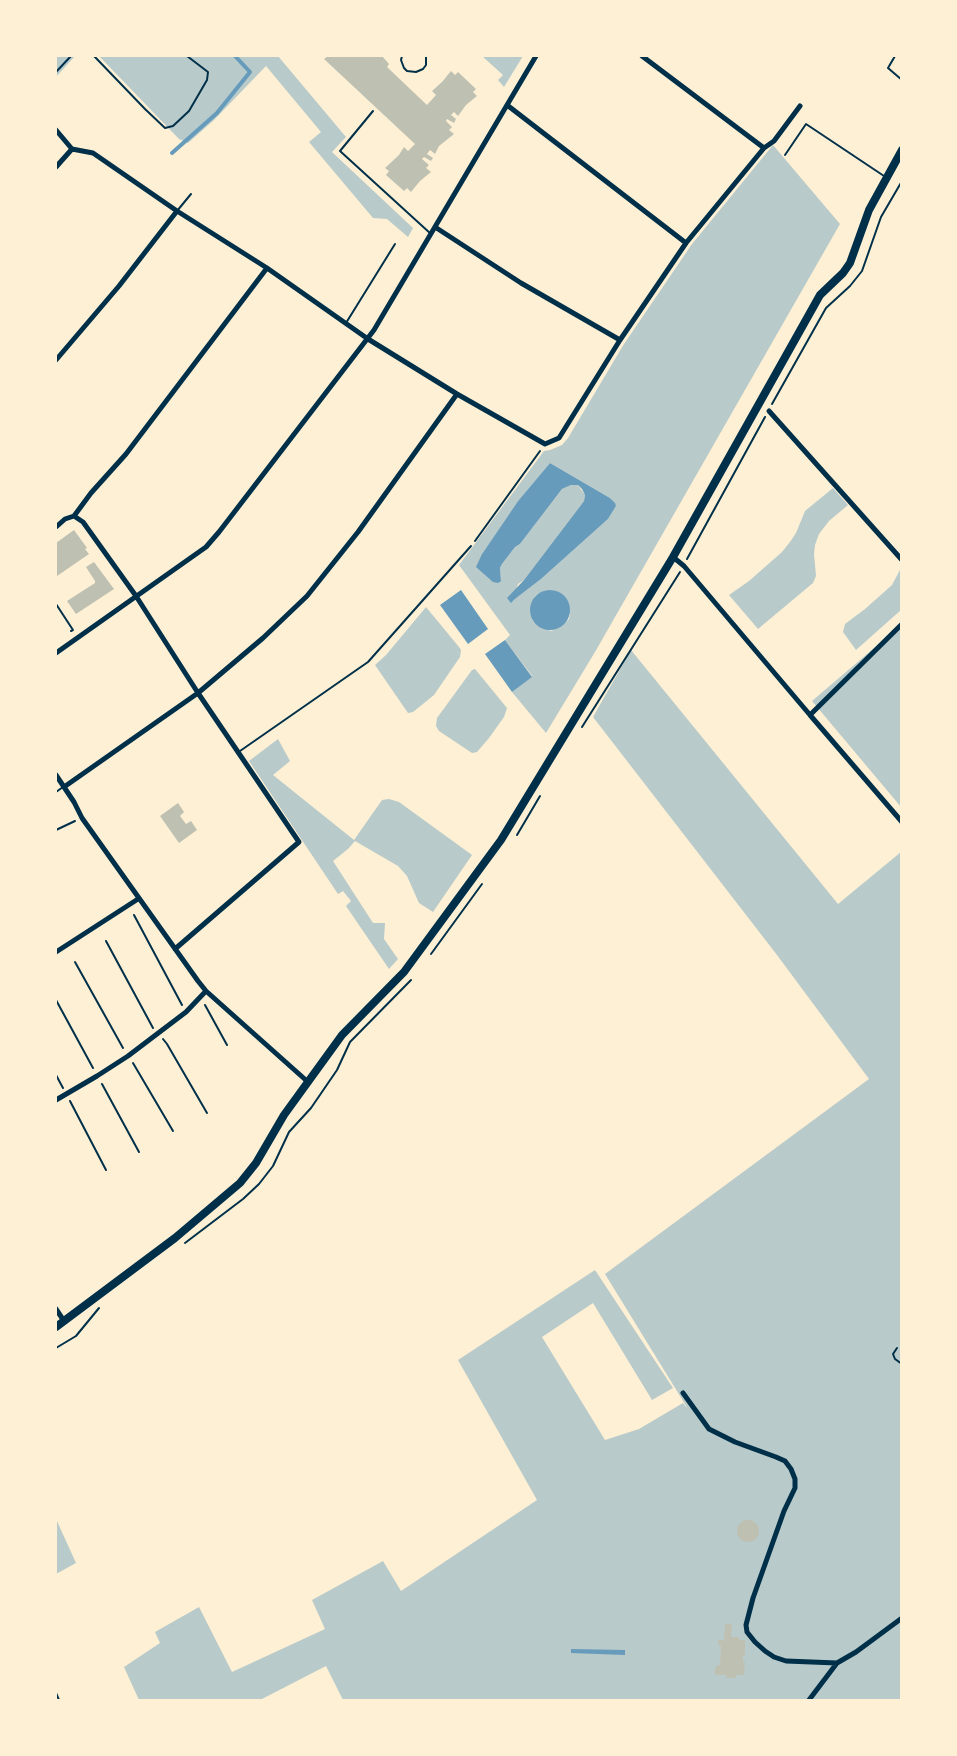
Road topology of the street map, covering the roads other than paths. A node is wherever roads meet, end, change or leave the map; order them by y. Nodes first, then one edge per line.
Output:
1 (402, 56) edge
2 (426, 56) edge
3 (536, 56) edge
4 (642, 56) edge
5 (895, 56) edge
6 (902, 80) edge
7 (507, 105) junction
8 (800, 106) dead end
9 (374, 111) dead end
10 (56, 130) edge
11 (764, 148) junction
12 (72, 149) junction
13 (902, 150) edge
14 (785, 154) dead end
15 (56, 167) edge
16 (887, 177) junction
17 (192, 194) dead end
18 (177, 211) junction
19 (435, 227) junction
20 (431, 234) junction
21 (686, 243) junction
22 (395, 244) dead end
23 (267, 268) junction
24 (346, 323) junction
25 (368, 339) junction
26 (620, 340) junction
27 (56, 360) edge
28 (457, 394) junction
29 (768, 411) road end
30 (74, 516) junction
31 (56, 527) edge
32 (471, 546) road end
33 (673, 557) junction
34 (902, 560) edge
35 (136, 596) junction
36 (902, 624) edge
37 (56, 653) edge
38 (198, 693) junction
39 (810, 715) junction
40 (238, 752) junction
41 (56, 775) edge
42 (64, 787) junction
43 (56, 792) edge
44 (902, 822) edge
45 (138, 898) junction
46 (175, 949) junction
47 (56, 952) edge
48 (207, 991) junction
49 (308, 1082) junction
50 (56, 1100) edge
51 (56, 1309) edge
52 (64, 1321) junction
53 (56, 1327) edge
54 (897, 1348) dead end
55 (902, 1364) edge
56 (683, 1393) dead end
57 (902, 1618) edge
58 (837, 1663) junction
59 (809, 1701) edge

1 - 2 lane
3 - 7 street
4 - 11 street
5 - 6 lane
7 - 19 street
7 - 21 street
8 - 11 street
9 - 20 lane
10 - 12 street
11 - 21 street
12 - 15 street
12 - 18 street
13 - 16 main road
14 - 16 lane
16 - 33 main road
17 - 18 lane
18 - 23 street
18 - 27 street
19 - 20 street
19 - 26 street
20 - 25 street
21 - 26 street
22 - 24 lane
23 - 24 street
23 - 30 street
24 - 25 street
25 - 28 street
25 - 35 street
26 - 28 street
28 - 38 street
29 - 34 street
30 - 31 street
30 - 35 street
32 - 40 lane
33 - 39 street
33 - 49 main road
35 - 37 street
35 - 38 street
36 - 39 street
38 - 40 street
38 - 42 street
39 - 44 street
40 - 46 street
41 - 42 street
42 - 43 lane
42 - 45 street
45 - 46 street
45 - 47 street
46 - 48 street
48 - 49 street
48 - 50 street
49 - 52 main road
51 - 52 street
52 - 53 main road
54 - 55 lane
56 - 58 street
57 - 58 street
58 - 59 street

